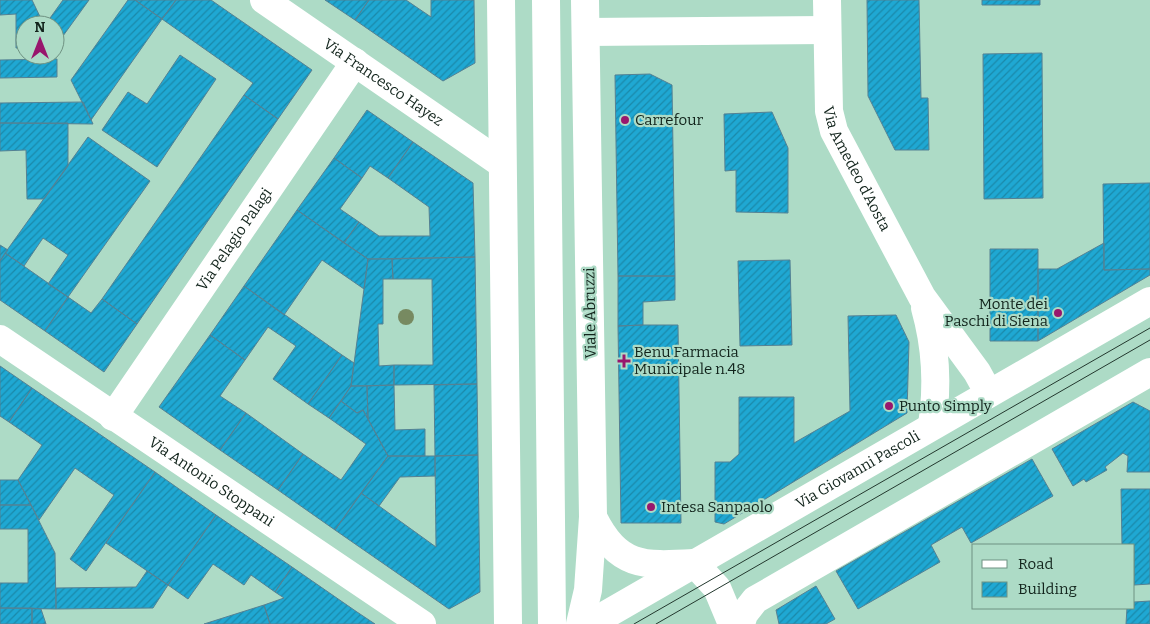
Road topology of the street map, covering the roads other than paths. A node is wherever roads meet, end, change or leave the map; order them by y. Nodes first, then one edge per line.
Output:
1 (264, 0) edge
2 (501, 0) edge
3 (546, 0) edge
4 (585, 0) edge
5 (827, 0) edge
6 (827, 30) junction
7 (586, 32) junction
8 (355, 62) junction
9 (502, 164) junction
10 (922, 297) junction
11 (1150, 301) edge
12 (0, 339) edge
13 (1150, 372) edge
14 (988, 392) junction
15 (113, 416) junction
16 (932, 425) junction
17 (593, 517) junction
18 (694, 563) junction
19 (422, 624) edge
20 (508, 624) edge
21 (552, 624) edge
22 (580, 624) edge
23 (590, 624) edge
24 (732, 624) edge
25 (741, 624) edge

1 - 8 street, Via Francesco Hayez
2 - 9 street
3 - 21 street
4 - 7 street, Viale Abruzzi
5 - 6 street, Via Amedeo d'Aosta
6 - 7 street
6 - 10 street, Via Amedeo d'Aosta
7 - 17 street, Viale Abruzzi
8 - 9 street, Via Francesco Hayez
8 - 15 street, Via Pelagio Palagi
9 - 20 street
10 - 14 street, Via Amedeo d'Aosta
10 - 16 street, Via Amedeo d'Aosta
11 - 14 street, Via Giovanni Pascoli
12 - 15 street, Via Antonio Stoppani
13 - 25 street
14 - 16 street, Via Giovanni Pascoli
15 - 19 street, Via Antonio Stoppani
16 - 18 street, Via Giovanni Pascoli
17 - 18 street
17 - 22 street, Viale Abruzzi
18 - 23 street, Via Giovanni Pascoli
18 - 24 street

